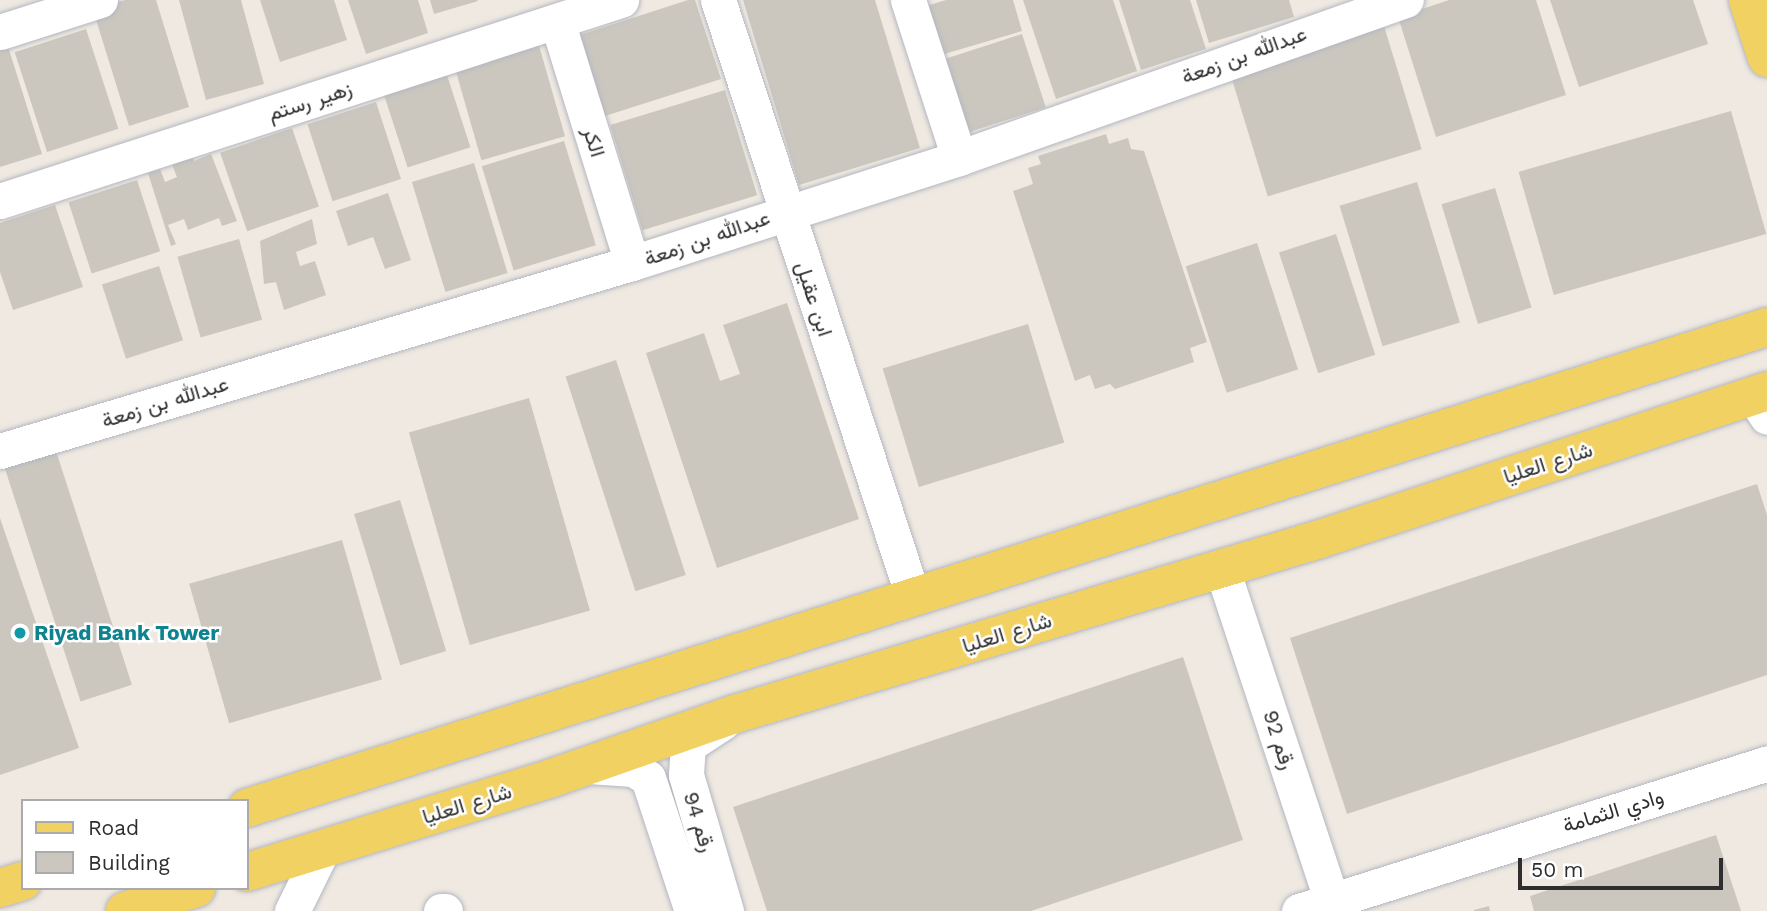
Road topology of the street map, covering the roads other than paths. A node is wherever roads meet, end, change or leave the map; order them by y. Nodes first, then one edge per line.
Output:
1 (100, 0) edge
2 (621, 0) edge
3 (718, 0) edge
4 (908, 0) edge
5 (1406, 0) edge
6 (1748, 0) edge
7 (1320, 13) edge
8 (557, 21) junction
9 (0, 32) edge
10 (1767, 58) edge
11 (959, 158) junction
12 (0, 201) edge
13 (785, 211) junction
14 (632, 263) junction
15 (1767, 327) edge
16 (1762, 401) edge
17 (0, 451) edge
18 (1222, 569) junction
19 (913, 597) junction
20 (722, 658) junction
21 (735, 714) junction
22 (1767, 762) edge
23 (589, 765) junction
24 (248, 808) edge
25 (323, 848) junction
26 (248, 872) edge
27 (21, 882) edge
28 (0, 888) edge
29 (190, 890) edge
30 (1334, 905) edge
31 (125, 911) edge
32 (292, 911) edge
33 (692, 911) edge
34 (726, 911) edge
35 (1299, 911) edge

1 - 9 street
2 - 8 street, زهير رستم
3 - 13 street, ابن عقيل
4 - 11 street
5 - 7 street, عبدالله بن زمعة
6 - 10 main road
7 - 11 street, عبدالله بن زمعة
8 - 12 street, زهير رستم
8 - 14 street, الكر
11 - 13 street, عبدالله بن زمعة
13 - 14 street, عبدالله بن زمعة
13 - 19 street, ابن عقيل
14 - 17 street, عبدالله بن زمعة
15 - 19 main road
16 - 18 main road, شارع العليا
18 - 21 main road, شارع العليا
18 - 30 street, رقم 92
19 - 20 main road
20 - 21 main road
20 - 24 main road
21 - 23 main road, شارع العليا
21 - 34 street, رقم 94
22 - 30 street, وادي الثمامة
23 - 25 main road, شارع العليا
23 - 33 street, رقم 94
25 - 26 main road, شارع العليا
25 - 32 street
27 - 28 main road
29 - 31 main road
30 - 35 street, وادي الثمامة

